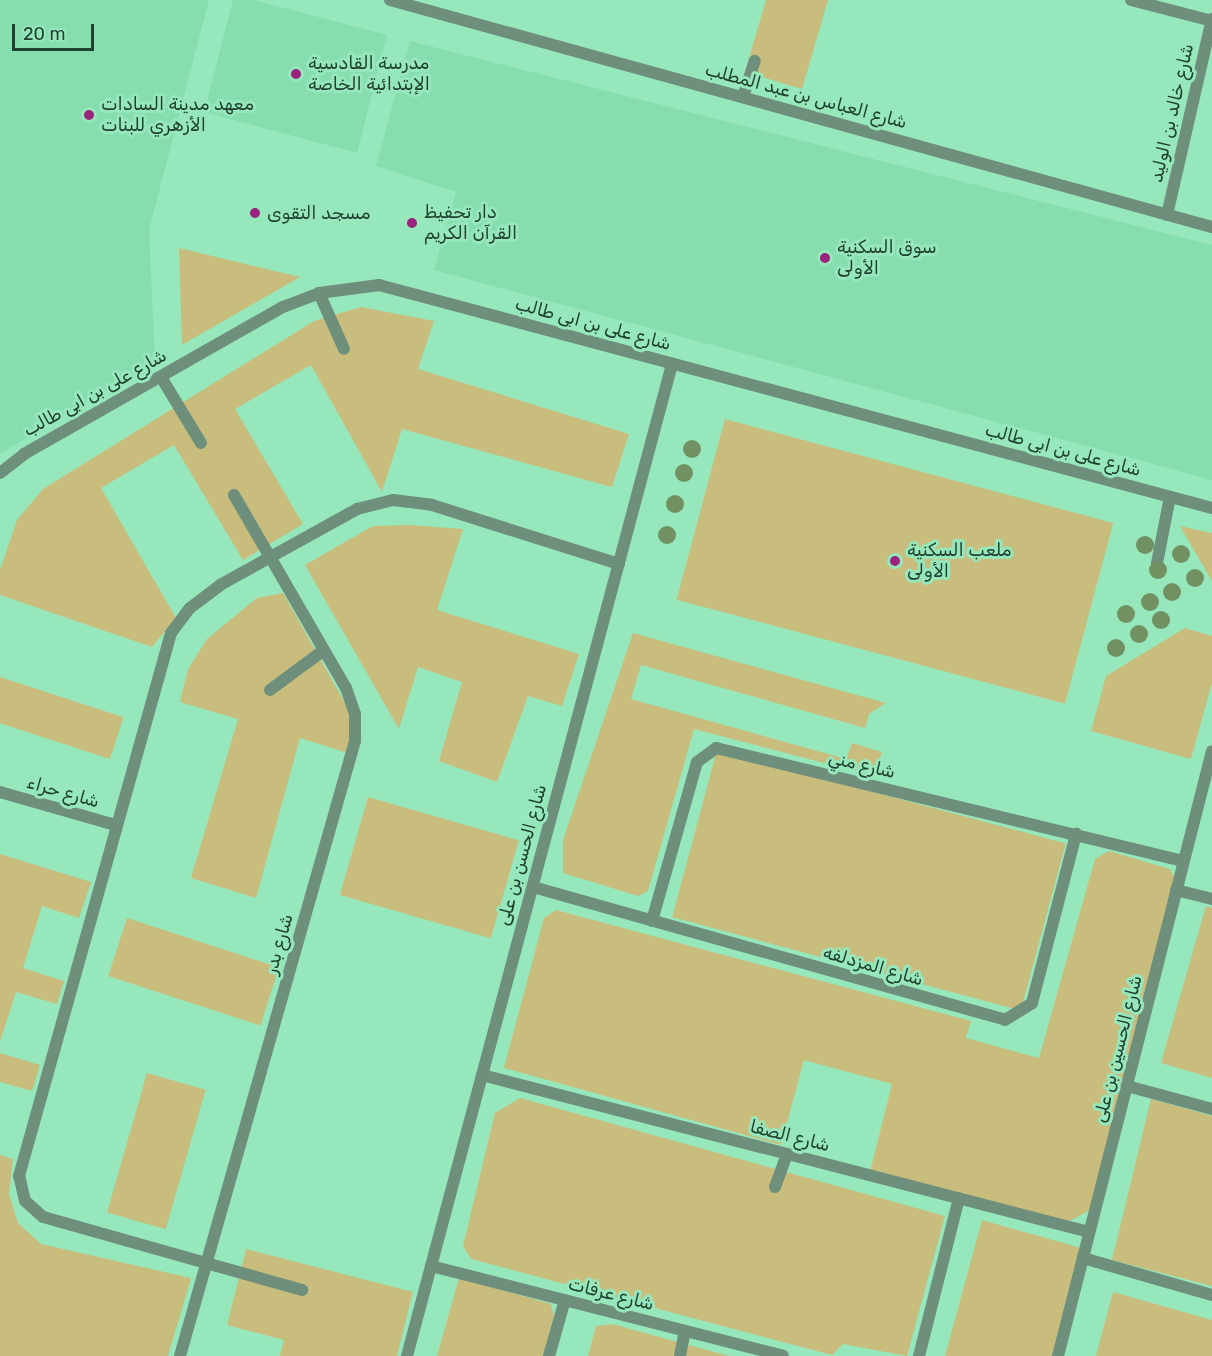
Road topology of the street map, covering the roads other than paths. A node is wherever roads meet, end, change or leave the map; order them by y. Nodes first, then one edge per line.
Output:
1 (390, 0) edge
2 (1131, 0) edge
3 (404, 2) edge
4 (1212, 20) edge
5 (755, 61) dead end
6 (743, 97) junction
7 (1167, 215) junction
8 (1212, 227) edge
9 (319, 293) junction
10 (344, 349) dead end
11 (672, 364) junction
12 (161, 377) junction
13 (201, 443) dead end
14 (0, 473) edge
15 (234, 495) dead end
16 (1170, 497) junction
17 (1212, 508) edge
18 (270, 557) junction
19 (1156, 563) dead end
20 (619, 564) junction
21 (324, 650) junction
22 (270, 690) dead end
23 (1212, 751) edge
24 (0, 792) edge
25 (115, 825) junction
26 (1076, 834) junction
27 (1184, 861) junction
28 (532, 887) junction
29 (1176, 890) junction
30 (1212, 899) edge
31 (652, 921) junction
32 (482, 1075) junction
33 (1127, 1086) junction
34 (1212, 1109) edge
35 (787, 1154) junction
36 (775, 1187) dead end
37 (959, 1198) junction
38 (1089, 1232) junction
39 (1083, 1258) junction
40 (206, 1263) junction
41 (431, 1266) junction
42 (302, 1290) dead end
43 (1212, 1294) edge
44 (566, 1300) junction
45 (685, 1331) junction
46 (180, 1356) edge
47 (407, 1356) edge
48 (549, 1356) edge
49 (680, 1356) edge
50 (783, 1356) edge
51 (919, 1356) edge
52 (1058, 1356) edge

1 - 3 street, شارع العباس بن عبد المطلب
2 - 4 street
3 - 6 street, شارع العباس بن عبد المطلب
4 - 7 street, شارع خالد بن الوليد
5 - 6 street
6 - 7 street, شارع العباس بن عبد المطلب
7 - 8 street, شارع العباس بن عبد المطلب
9 - 10 street
9 - 11 street, شارع على بن ابى طالب
9 - 12 street, شارع على بن ابى طالب
11 - 16 street, شارع على بن ابى طالب
11 - 20 street, شارع الحسن بن على
12 - 13 street
12 - 14 street, شارع على بن ابى طالب
15 - 18 street, شارع بدر
16 - 17 street, شارع على بن ابى طالب
16 - 19 street
18 - 20 street
18 - 21 street, شارع بدر
18 - 25 street
20 - 28 street, شارع الحسن بن على
21 - 22 street
21 - 40 street, شارع بدر
23 - 27 street, شارع الحسين بن على
24 - 25 street, شارع حراء
25 - 40 street
26 - 27 street, شارع مني
26 - 31 street, شارع مني
26 - 31 street, شارع المزدلفه
27 - 29 street, شارع الحسين بن على
28 - 31 street, شارع المزدلفه
28 - 32 street, شارع الحسن بن على
29 - 30 street
29 - 33 street, شارع الحسين بن على
32 - 35 street, شارع الصفا
32 - 41 street, شارع الحسن بن على
33 - 34 street
33 - 38 street, شارع الحسين بن على
35 - 36 street
35 - 37 street, شارع الصفا
37 - 38 street, شارع الصفا
37 - 51 street
38 - 39 street, شارع الحسين بن على
39 - 43 street
39 - 52 street, شارع الحسين بن على
40 - 42 street
40 - 46 street, شارع بدر
41 - 44 street, شارع عرفات
41 - 47 street, شارع الحسن بن على
44 - 45 street, شارع عرفات
44 - 48 street
45 - 49 street
45 - 50 street, شارع عرفات

